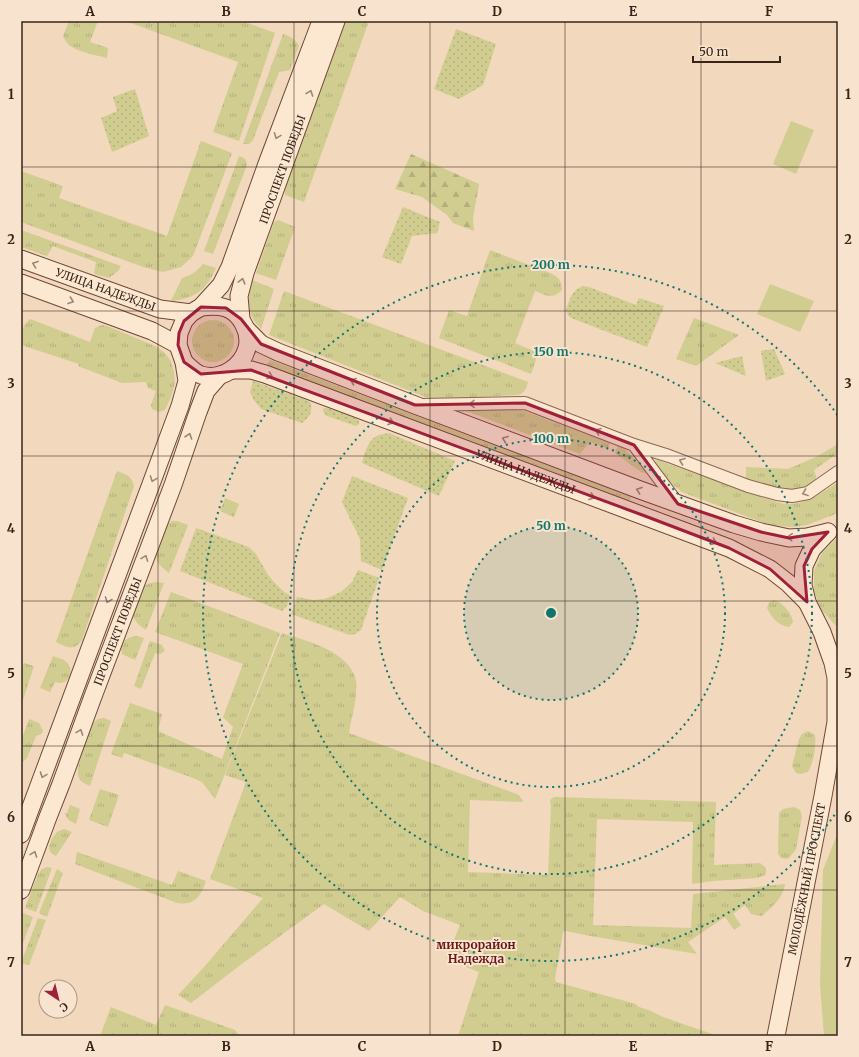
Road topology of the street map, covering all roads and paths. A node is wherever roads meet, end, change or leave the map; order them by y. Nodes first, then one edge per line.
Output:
1 (321, 21) edge
2 (336, 21) edge
3 (21, 259) edge
4 (21, 283) edge
5 (196, 310) junction
6 (243, 324) junction
7 (178, 345) junction
8 (184, 362) junction
9 (226, 373) junction
10 (415, 405) junction
11 (634, 445) junction
12 (838, 472) edge
13 (678, 504) junction
14 (833, 530) edge
15 (807, 602) junction
16 (815, 620) junction
17 (838, 637) edge
18 (837, 720) edge
19 (21, 834) edge
20 (21, 890) edge
21 (776, 1036) edge

1 -> 5 main road, ПРОСПЕКТ ПОБЕДЫ
6 -> 2 main road, ПРОСПЕКТ ПОБЕДЫ
5 -> 3 main road, УЛИЦА НАДЕЖДЫ
4 -> 7 main road
5 - 6 main road
5 - 7 main road, ПРОСПЕКТ ПОБЕДЫ
6 - 9 main road, ПРОСПЕКТ ПОБЕДЫ
10 -> 6 main road, УЛИЦА НАДЕЖДЫ
7 - 8 main road, ПРОСПЕКТ ПОБЕДЫ
8 - 9 main road
8 -> 19 main road, ПРОСПЕКТ ПОБЕДЫ
9 -> 15 main road, УЛИЦА НАДЕЖДЫ
20 -> 9 main road, ПРОСПЕКТ ПОБЕДЫ
11 -> 10 street
13 -> 10 main road, УЛИЦА НАДЕЖДЫ
12 -> 11 street
11 - 13 street
14 -> 13 main road, УЛИЦА НАДЕЖДЫ
14 - 15 main road, МОЛОДЁЖНЫЙ ПРОСПЕКТ
15 - 16 main road, МОЛОДЁЖНЫЙ ПРОСПЕКТ
16 - 17 main road, МОЛОДЁЖНЫЙ ПРОСПЕКТ
16 - 18 main road, МОЛОДЁЖНЫЙ ПРОСПЕКТ
18 - 21 main road, МОЛОДЁЖНЫЙ ПРОСПЕКТ

